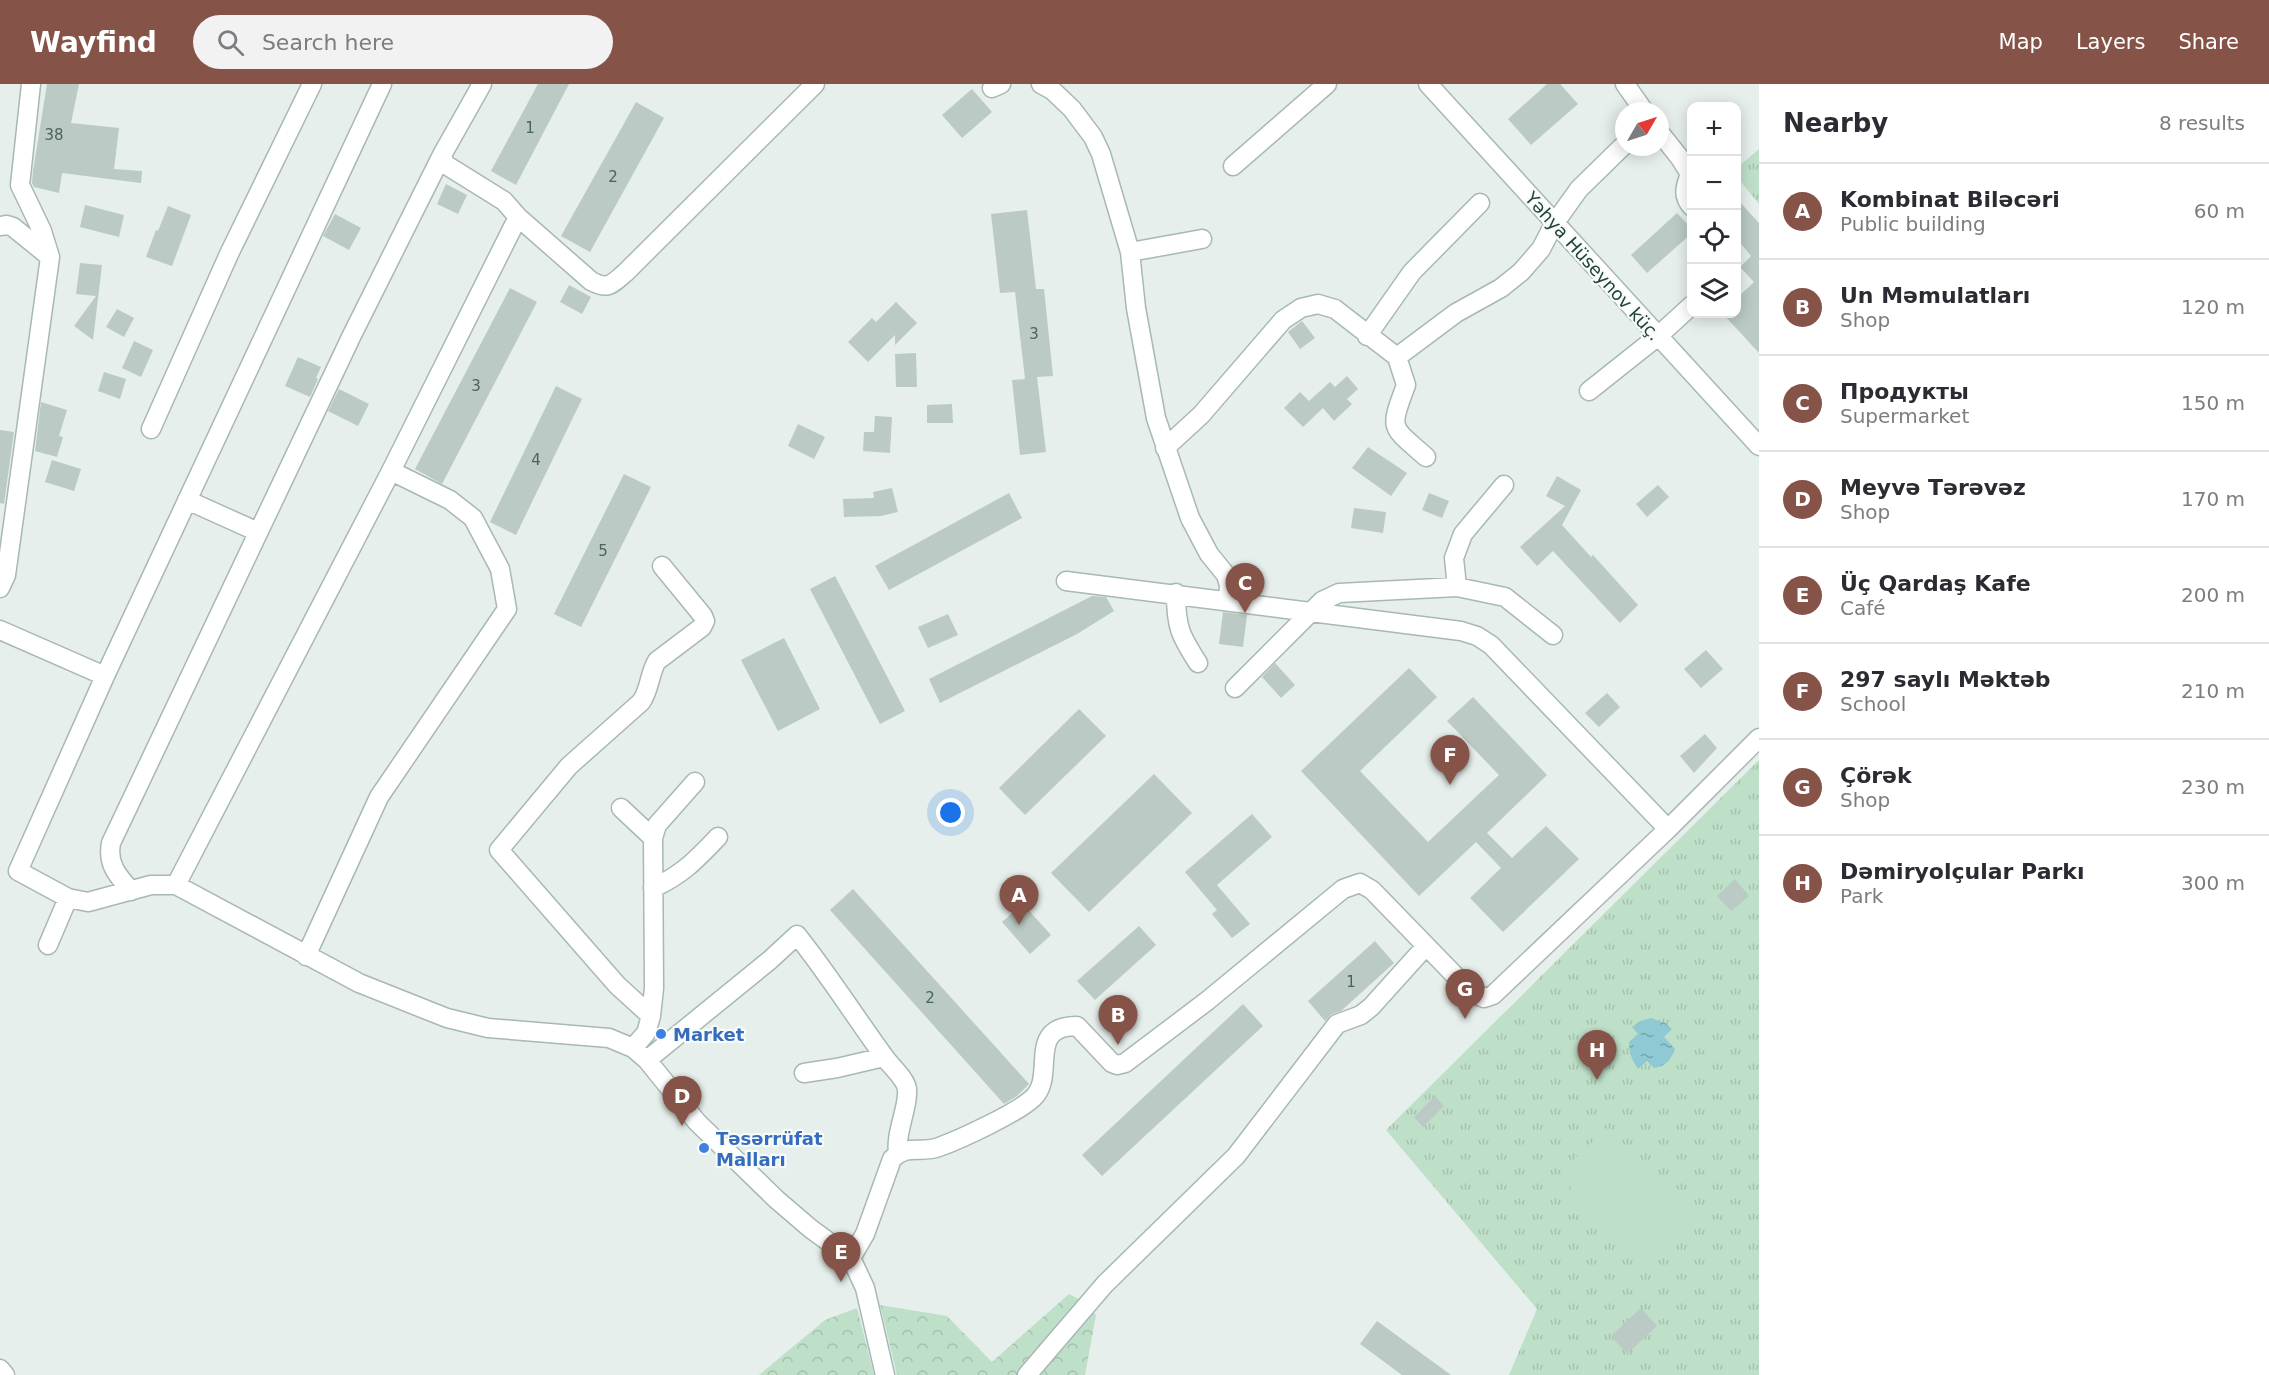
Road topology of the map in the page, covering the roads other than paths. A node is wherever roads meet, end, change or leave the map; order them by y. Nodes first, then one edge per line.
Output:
1 (31, 84) edge
2 (312, 84) edge
3 (382, 84) edge
4 (482, 84) edge
5 (815, 84) edge
6 (1041, 84) edge
7 (1327, 84) edge
8 (1428, 84) edge
9 (1625, 84) edge
10 (1638, 102) edge
11 (1669, 144) edge
12 (1615, 154) edge
13 (442, 155) junction
14 (1233, 166) dead end
15 (1687, 169) edge
16 (1687, 181) edge
17 (1687, 200) edge
18 (1480, 203) dead end
19 (518, 217) junction
20 (1554, 224) junction
21 (0, 226) edge
22 (1202, 238) dead end
23 (1130, 252) junction
24 (50, 257) junction
25 (1687, 310) edge
26 (1368, 336) junction
27 (1658, 337) junction
28 (1397, 357) junction
29 (1589, 391) dead end
30 (151, 429) dead end
31 (1759, 446) edge
32 (1165, 448) junction
33 (1426, 458) dead end
34 (391, 471) junction
35 (1504, 485) dead end
36 (187, 500) junction
37 (258, 532) junction
38 (662, 566) dead end
39 (1066, 581) dead end
40 (1457, 587) junction
41 (0, 588) edge
42 (1176, 594) junction
43 (1228, 600) junction
44 (1312, 611) junction
45 (0, 630) edge
46 (1553, 635) dead end
47 (1198, 663) dead end
48 (105, 676) junction
49 (1235, 688) dead end
50 (1759, 738) edge
51 (695, 782) dead end
52 (621, 808) dead end
53 (1668, 829) junction
54 (718, 837) dead end
55 (653, 838) junction
56 (176, 885) junction
57 (653, 888) junction
58 (131, 891) junction
59 (68, 898) junction
60 (48, 945) dead end
61 (1426, 946) junction
62 (306, 956) junction
63 (651, 1016) junction
64 (640, 1054) junction
65 (884, 1057) junction
66 (804, 1073) dead end
67 (898, 1152) junction
68 (851, 1258) junction
69 (0, 1369) edge
70 (5, 1375) edge
71 (885, 1375) edge
72 (1027, 1375) edge

1 - 24 street
2 - 30 street
3 - 36 street
4 - 13 street
5 - 19 street
6 - 23 street
7 - 14 street
8 - 20 street, Yəhya Hüseynov küç.
9 - 10 street
11 - 15 street
12 - 20 street
13 - 19 street
13 - 37 street
16 - 17 street
18 - 26 street
19 - 34 street
20 - 27 street, Yəhya Hüseynov küç.
20 - 28 street
21 - 24 street
22 - 23 street
23 - 32 street
24 - 41 street
25 - 27 street
26 - 28 street
26 - 32 street
27 - 29 street
27 - 31 street, Yəhya Hüseynov küç.
28 - 33 street
32 - 43 street
34 - 56 street
34 - 62 street
35 - 40 street
36 - 37 street
36 - 48 street
37 - 58 street
38 - 63 street
39 - 42 street
40 - 44 street
40 - 46 street
42 - 43 street
42 - 47 street
43 - 44 street
44 - 49 street
44 - 53 street
45 - 48 street
48 - 59 street
50 - 53 street
51 - 55 street
52 - 55 street
53 - 61 street
54 - 57 street
55 - 57 street
56 - 58 street
56 - 62 street
57 - 63 street
58 - 59 street
59 - 60 street
61 - 67 street
61 - 72 street
62 - 64 street
63 - 64 street
64 - 65 street
64 - 68 street
65 - 66 street
65 - 67 street
67 - 68 street
68 - 71 street
69 - 70 street

